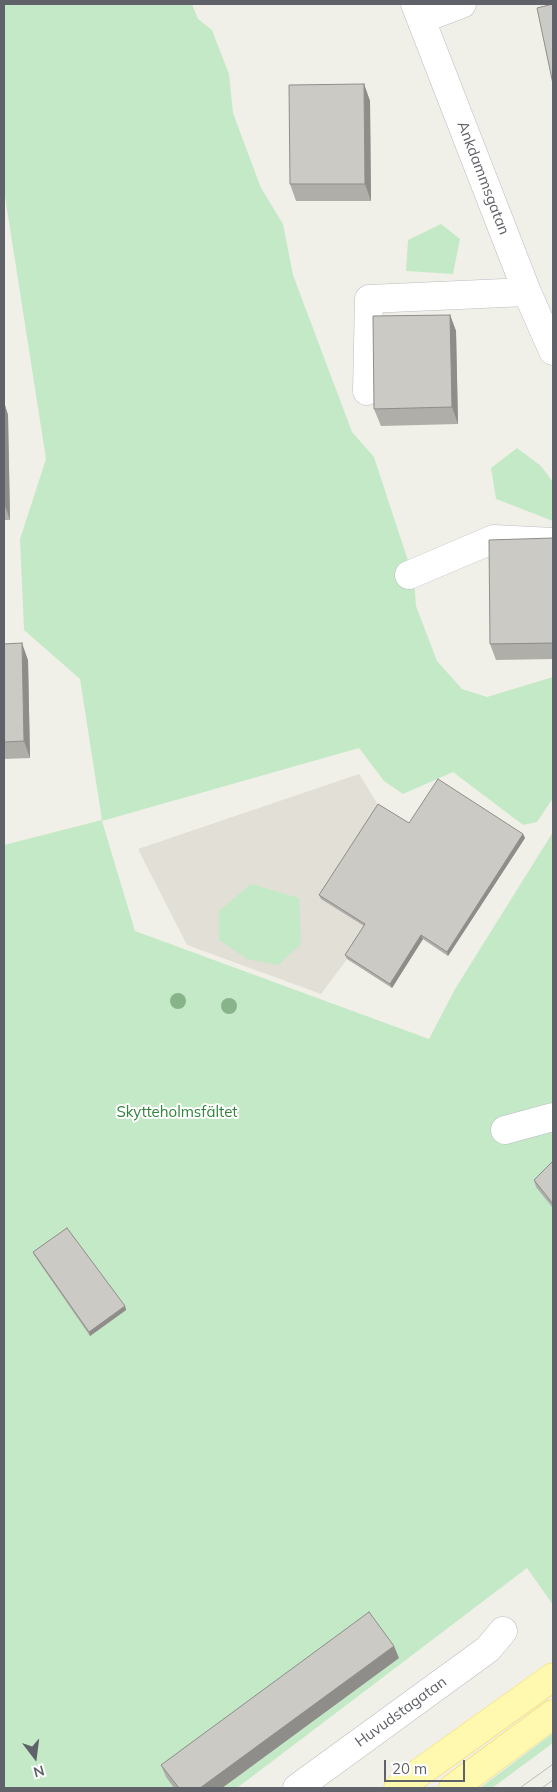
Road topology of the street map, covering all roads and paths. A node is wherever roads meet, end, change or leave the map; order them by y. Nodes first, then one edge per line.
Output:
1 (462, 4) edge
2 (418, 11) edge
3 (527, 292) junction
4 (551, 341) edge
5 (367, 391) dead end
6 (553, 542) edge
7 (409, 575) dead end
8 (553, 1117) edge
9 (505, 1130) dead end
10 (503, 1632) dead end
11 (553, 1677) edge
12 (553, 1714) edge
13 (297, 1788) edge
14 (398, 1788) edge
15 (453, 1788) edge

1 - 2 street
2 - 3 street, Ankdammsgatan
3 - 4 street, Ankdammsgatan
3 - 5 street
6 - 7 street
8 - 9 street
10 - 13 street, Huvudstagatan
11 - 14 main road
12 - 15 main road

